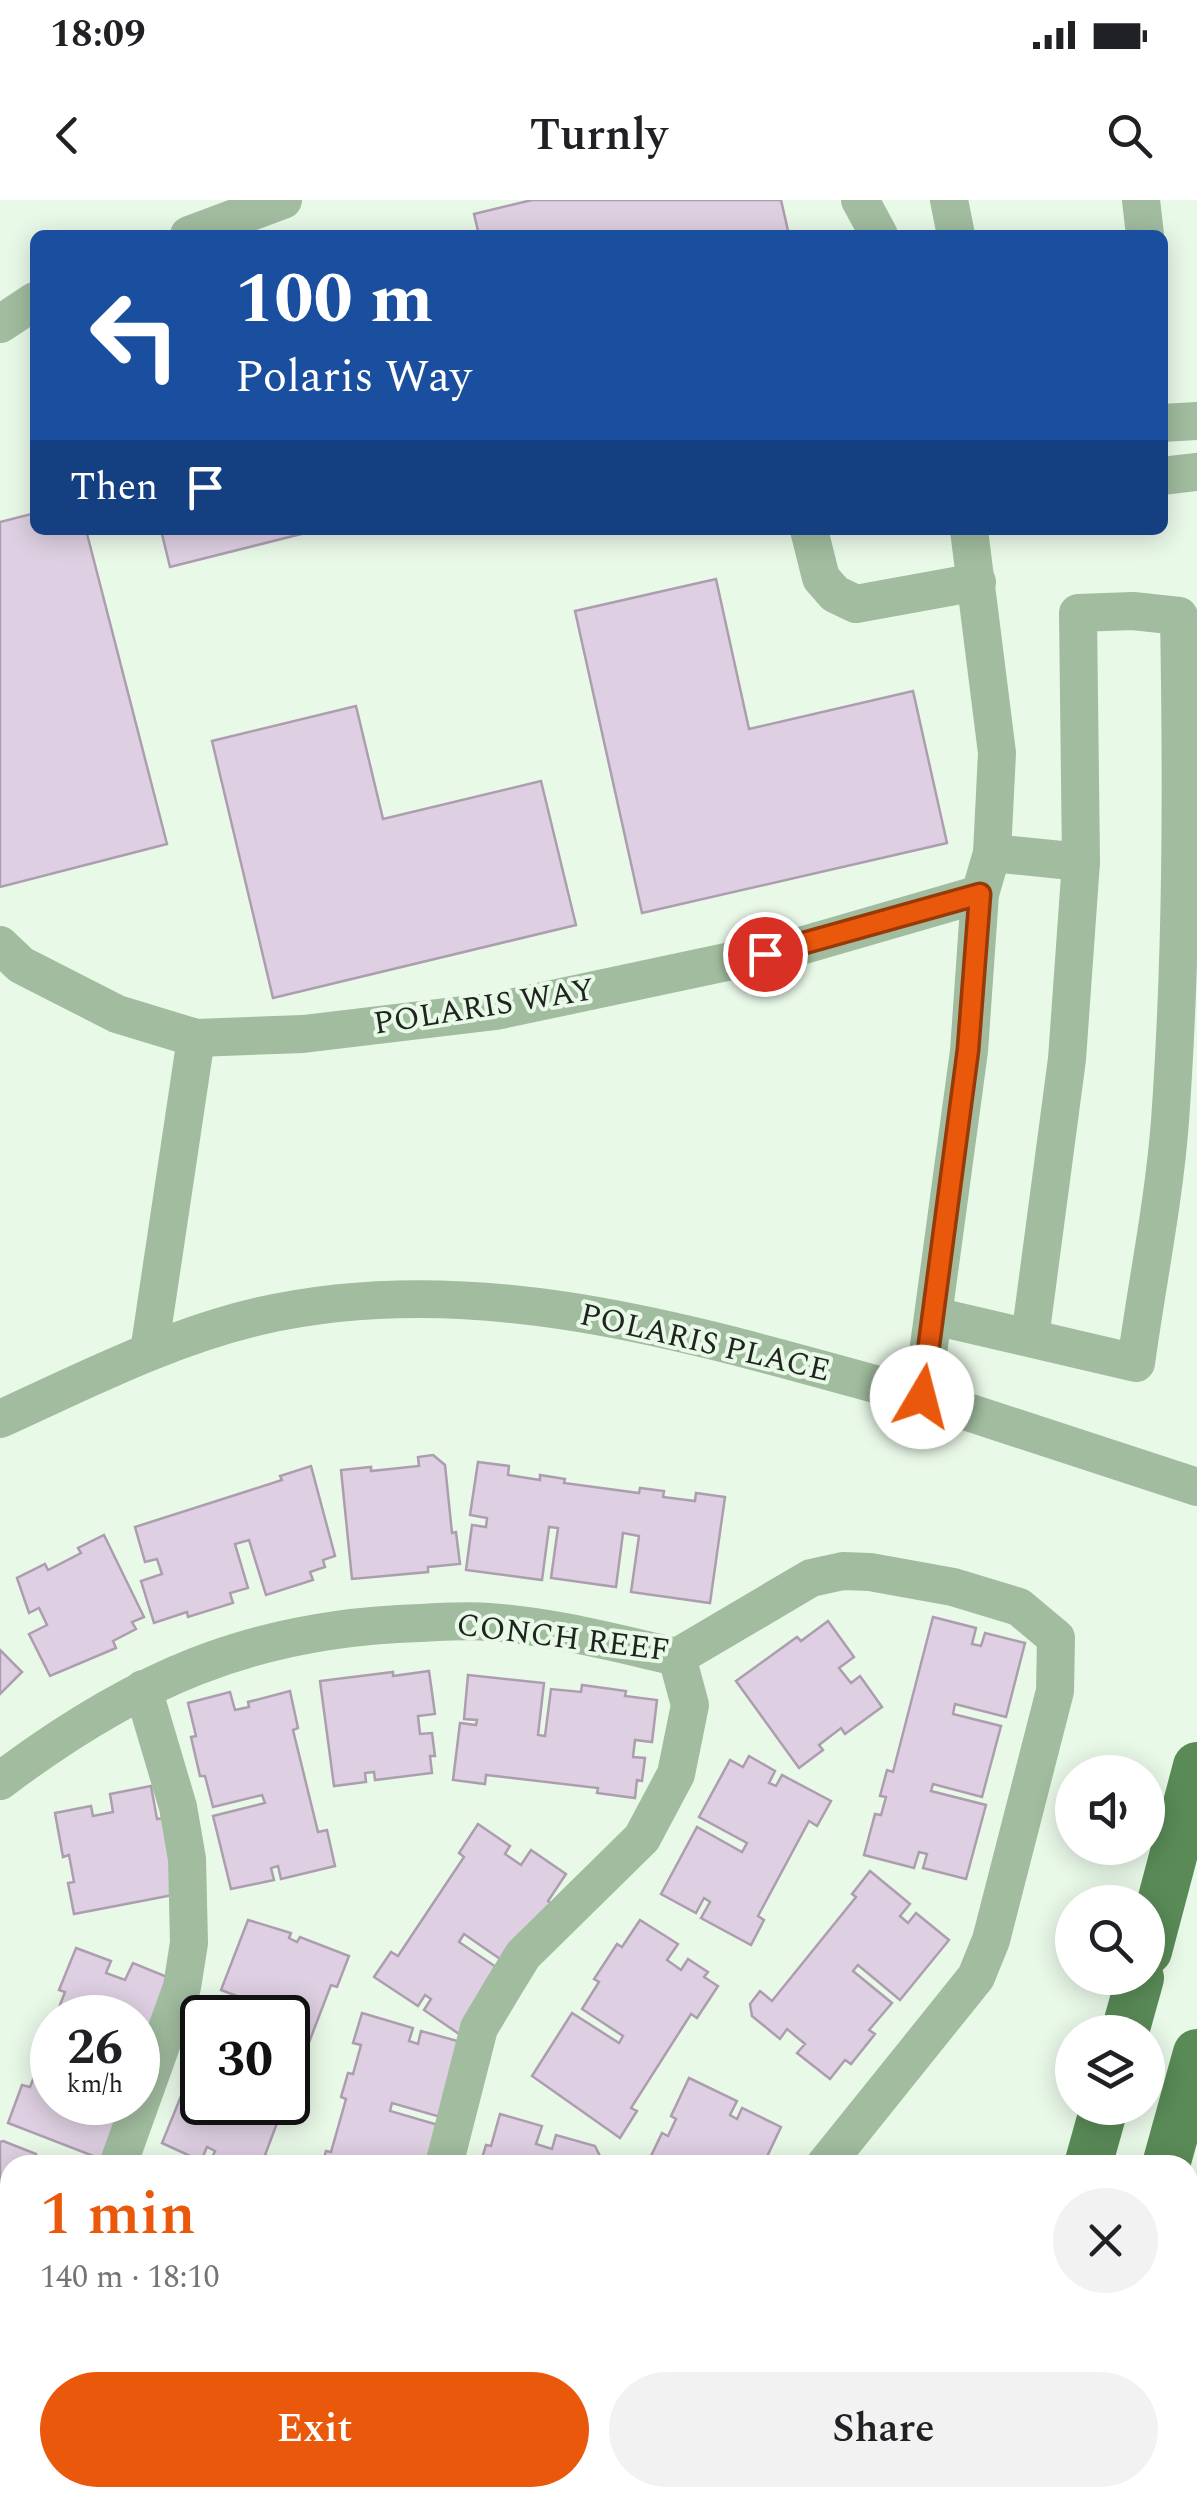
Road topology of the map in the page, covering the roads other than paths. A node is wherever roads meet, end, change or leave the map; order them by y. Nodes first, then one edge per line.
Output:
1 (283, 200) edge
2 (860, 200) edge
3 (948, 200) edge
4 (1141, 200) edge
5 (203, 230) edge
6 (876, 230) edge
7 (955, 230) edge
8 (1144, 230) edge
9 (30, 304) edge
10 (0, 324) edge
11 (1197, 421) edge
12 (1168, 423) edge
13 (1197, 472) edge
14 (1168, 475) edge
15 (810, 535) edge
16 (971, 535) edge
17 (976, 582) junction
18 (992, 853) junction
19 (1081, 862) junction
20 (980, 894) junction
21 (0, 945) edge
22 (196, 1038) junction
23 (934, 1316) junction
24 (1030, 1338) junction
25 (149, 1352) junction
26 (922, 1397) junction
27 (0, 1419) edge
28 (1197, 1487) edge
29 (676, 1658) junction
30 (142, 1689) junction
31 (1197, 1766) edge
32 (0, 1780) edge
33 (1165, 1887) edge
34 (1197, 2053) edge
35 (1099, 2125) edge
36 (1130, 2125) edge
37 (122, 2155) edge
38 (447, 2155) edge
39 (846, 2155) edge
40 (1091, 2155) edge
41 (1122, 2155) edge
42 (1169, 2155) edge

1 - 5 street
2 - 6 street
3 - 7 street
4 - 8 street
9 - 10 street
11 - 12 street
13 - 14 street
15 - 17 street
16 - 17 street
17 - 18 street
18 - 19 street
18 - 20 street
19 - 24 street
19 - 24 street
20 - 22 street, POLARIS WAY
20 - 23 street
21 - 22 street, POLARIS WAY
22 - 25 street
23 - 24 street
23 - 26 street
25 - 26 street, POLARIS PLACE
25 - 27 street, POLARIS PLACE
26 - 28 street
29 - 30 street, CONCH REEF
29 - 38 street
29 - 39 street, CONCH REEF
30 - 32 street, CONCH REEF
30 - 37 street
31 - 33 main road
34 - 42 main road
35 - 40 main road
36 - 41 main road

